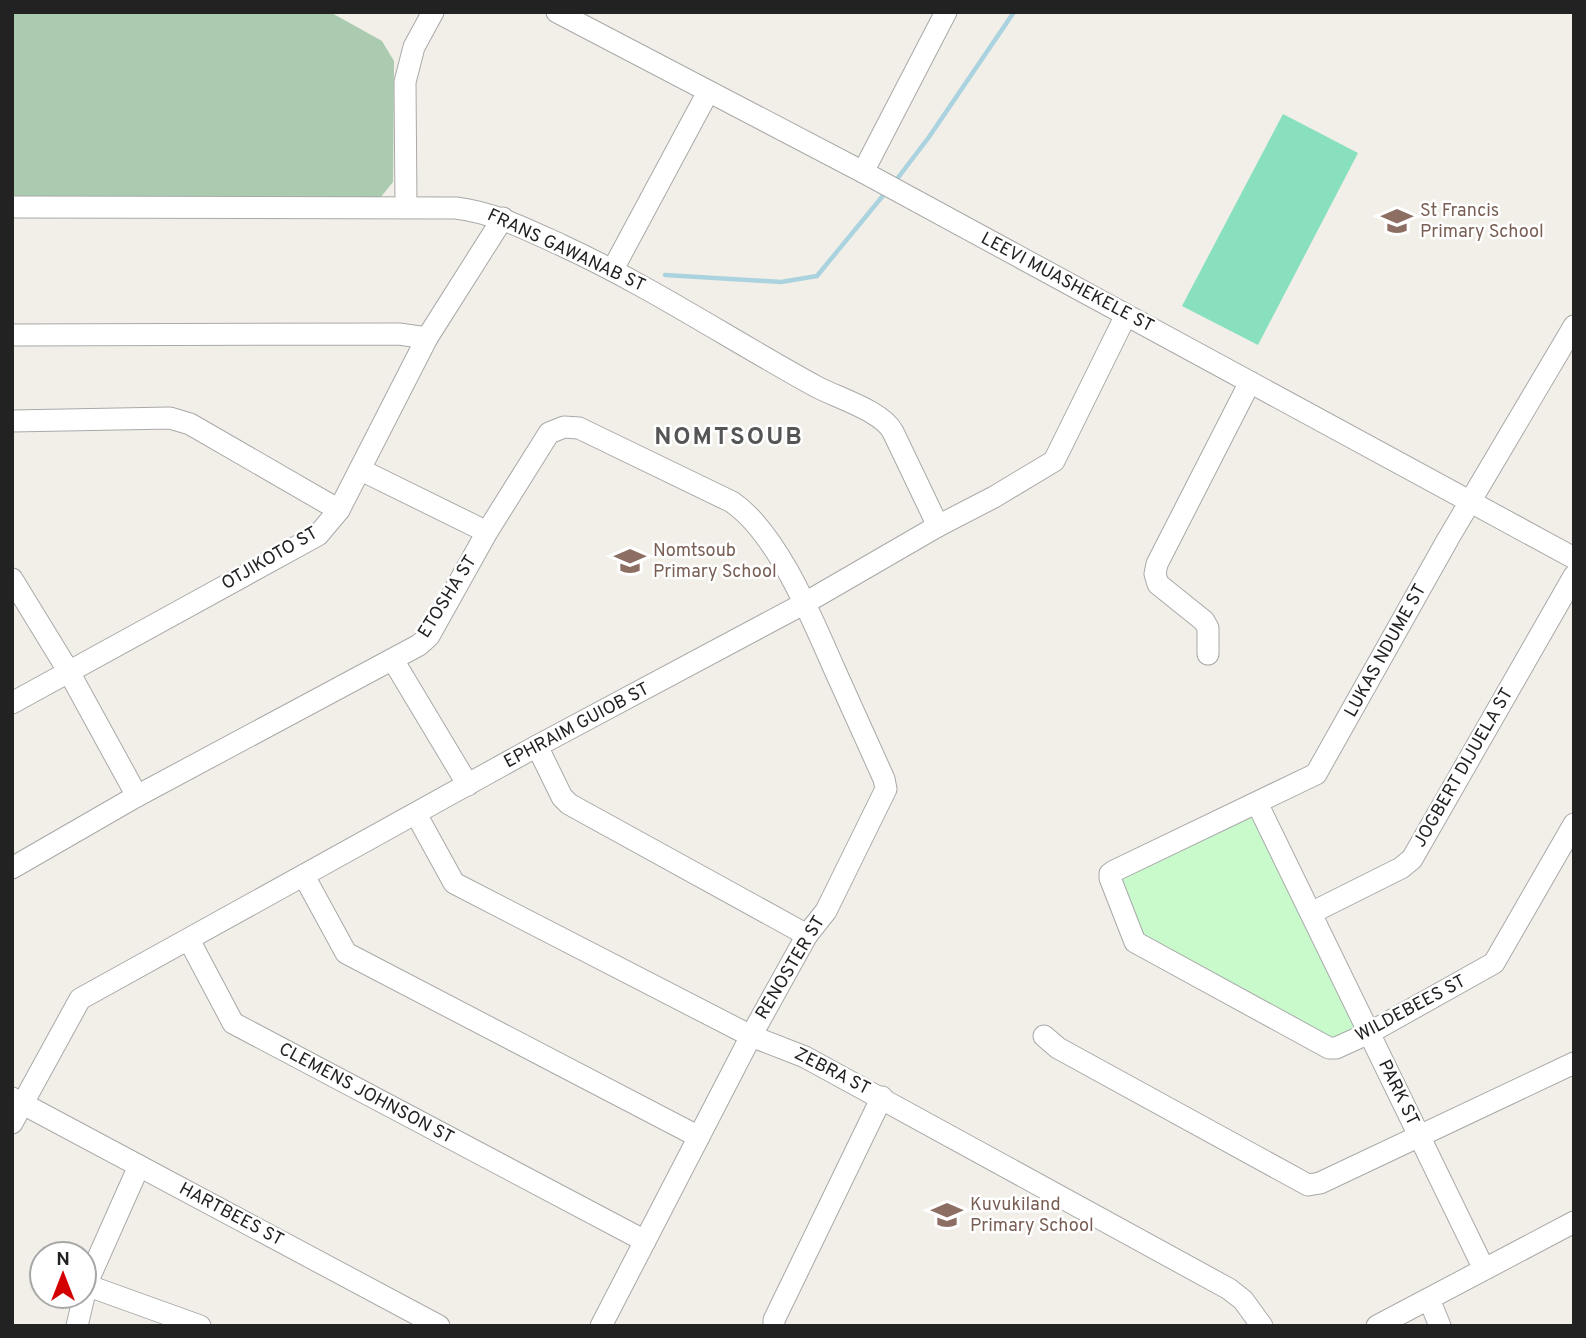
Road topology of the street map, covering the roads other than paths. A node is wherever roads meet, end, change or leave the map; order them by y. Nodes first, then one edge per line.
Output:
1 (433, 12) edge
2 (557, 12) edge
3 (946, 12) edge
4 (708, 92) junction
5 (869, 175) junction
6 (12, 207) edge
7 (406, 207) junction
8 (503, 218) junction
9 (612, 269) junction
10 (1126, 315) junction
11 (1574, 326) edge
12 (12, 335) edge
13 (428, 338) junction
14 (1250, 382) junction
15 (12, 421) edge
16 (361, 470) junction
17 (1470, 501) junction
18 (339, 510) junction
19 (938, 526) junction
20 (487, 533) junction
21 (1574, 558) edge
22 (1574, 576) edge
23 (12, 579) edge
24 (805, 603) junction
25 (1208, 654) dead end
26 (393, 660) junction
27 (69, 672) junction
28 (12, 703) edge
29 (537, 746) junction
30 (468, 785) junction
31 (137, 796) junction
32 (1257, 803) junction
33 (416, 814) junction
34 (1574, 824) edge
35 (12, 868) edge
36 (304, 876) junction
37 (1110, 878) joint
38 (1311, 913) junction
39 (807, 934) junction
40 (189, 940) junction
41 (1369, 1033) junction
42 (751, 1036) junction
43 (1044, 1036) dead end
44 (1574, 1063) edge
45 (881, 1097) junction
46 (18, 1101) edge
47 (12, 1123) edge
48 (1419, 1135) junction
49 (699, 1137) junction
50 (139, 1166) junction
51 (1574, 1222) edge
52 (645, 1241) junction
53 (98, 1262) edge
54 (1484, 1269) junction
55 (98, 1296) edge
56 (1429, 1299) junction
57 (200, 1326) edge
58 (439, 1326) edge
59 (601, 1326) edge
60 (774, 1326) edge
61 (1262, 1326) edge
62 (1377, 1326) edge
63 (1440, 1326) edge

1 - 7 street
2 - 4 street, LEEVI MUASHEKELE ST
3 - 5 street
4 - 5 street, LEEVI MUASHEKELE ST
4 - 9 street
5 - 10 street, LEEVI MUASHEKELE ST
6 - 7 street, FRANS GAWANAB ST
7 - 8 street, FRANS GAWANAB ST
8 - 9 street, FRANS GAWANAB ST
8 - 13 street, OTJIKOTO ST
9 - 19 street, FRANS GAWANAB ST
10 - 14 street, LEEVI MUASHEKELE ST
10 - 19 street, EPHRAIM GUIOB ST
11 - 17 street, LUKAS NDUME ST
12 - 13 street
13 - 16 street, OTJIKOTO ST
14 - 17 street, LEEVI MUASHEKELE ST
14 - 25 street
15 - 18 street
16 - 18 street, OTJIKOTO ST
16 - 20 street
17 - 21 street, LEEVI MUASHEKELE ST
17 - 32 street, LUKAS NDUME ST
18 - 27 street, OTJIKOTO ST
19 - 24 street, EPHRAIM GUIOB ST
20 - 24 street, ETOSHA ST
20 - 26 street, ETOSHA ST
22 - 38 street, JOGBERT DIJUELA ST
23 - 27 street
24 - 29 street, EPHRAIM GUIOB ST
24 - 39 street, RENOSTER ST
26 - 30 street
26 - 31 street, ETOSHA ST
27 - 28 street, OTJIKOTO ST
27 - 31 street
29 - 30 street, EPHRAIM GUIOB ST
29 - 39 street
30 - 33 street, EPHRAIM GUIOB ST
31 - 35 street, ETOSHA ST
32 - 37 street, LUKAS NDUME ST
32 - 38 street, PARK ST
33 - 36 street, EPHRAIM GUIOB ST
33 - 42 street, ZEBRA ST
34 - 41 street, WILDEBEES ST
36 - 40 street, EPHRAIM GUIOB ST
36 - 49 street
37 - 41 street, WILDEBEES ST
38 - 41 street, PARK ST
39 - 42 street, RENOSTER ST
40 - 46 street, EPHRAIM GUIOB ST
40 - 52 street, CLEMENS JOHNSON ST
41 - 48 street, PARK ST
42 - 45 street, ZEBRA ST
42 - 49 street, RENOSTER ST
43 - 48 street
44 - 48 street
45 - 60 street
45 - 61 street, ZEBRA ST
46 - 47 street, EPHRAIM GUIOB ST
46 - 50 street, HARTBEES ST
48 - 54 street, PARK ST
49 - 52 street, RENOSTER ST
50 - 53 street
50 - 58 street, HARTBEES ST
51 - 54 street
52 - 59 street, RENOSTER ST
54 - 56 street
55 - 57 street
56 - 62 street
56 - 63 street

